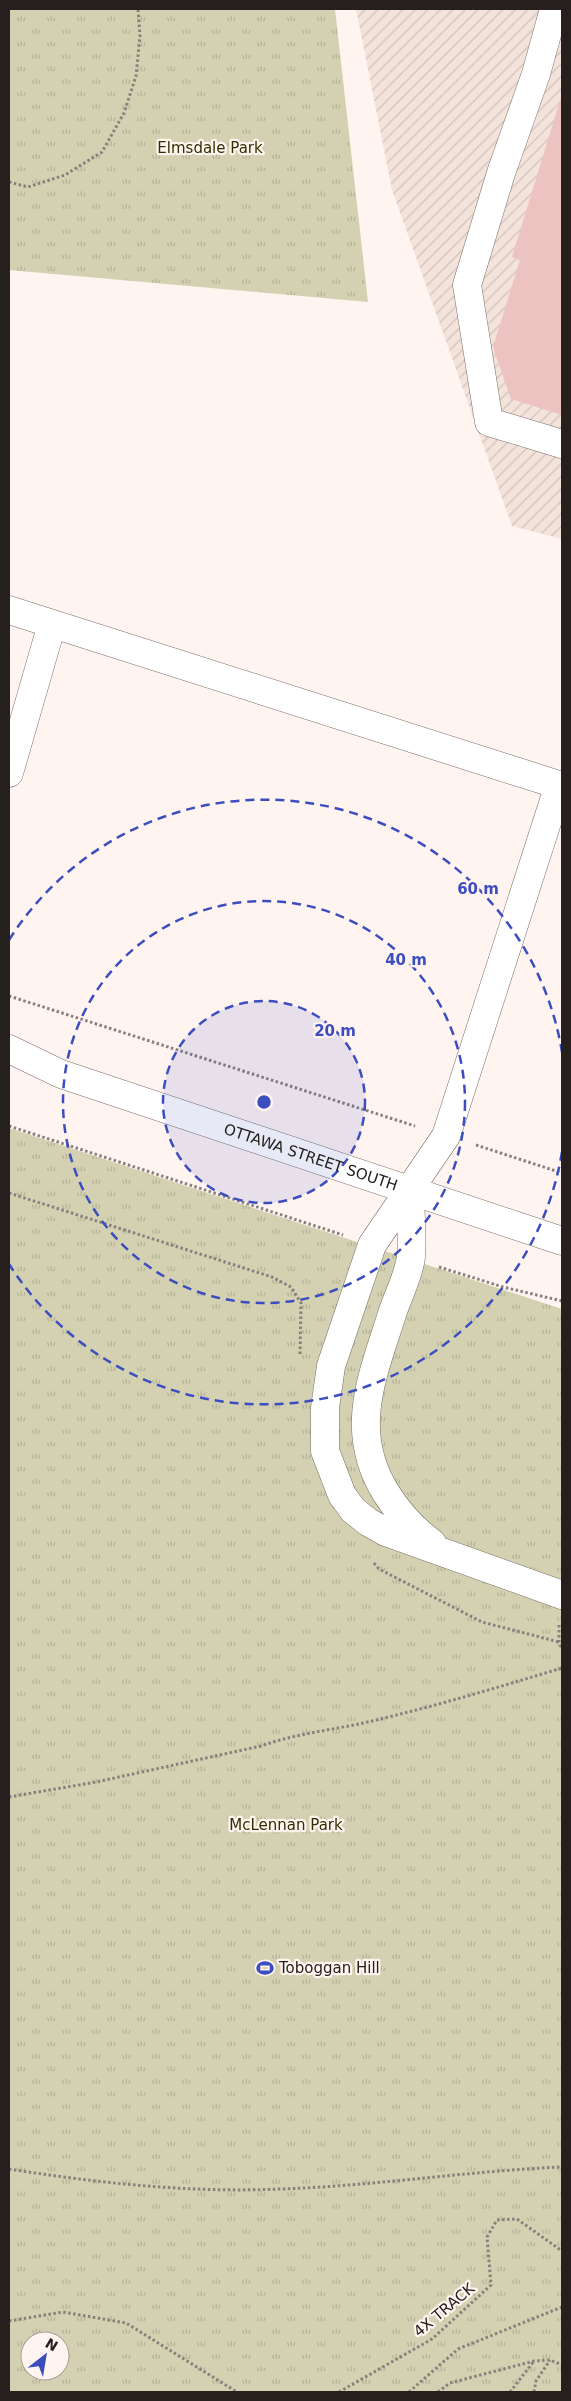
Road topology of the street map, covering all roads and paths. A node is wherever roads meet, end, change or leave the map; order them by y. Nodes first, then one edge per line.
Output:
1 (138, 9) edge
2 (554, 9) edge
3 (9, 182) edge
4 (562, 444) edge
5 (9, 610) edge
6 (52, 624) junction
7 (9, 773) edge
8 (561, 785) edge
9 (9, 996) edge
10 (9, 1049) edge
11 (9, 1068) edge
12 (61, 1074) junction
13 (9, 1126) edge
14 (446, 1136) junction
15 (562, 1173) edge
16 (410, 1192) junction
17 (9, 1193) edge
18 (350, 1237) dead end
19 (562, 1241) edge
20 (435, 1265) dead end
21 (562, 1302) edge
22 (300, 1360) dead end
23 (447, 1554) junction
24 (373, 1562) dead end
25 (562, 1595) edge
26 (560, 1622) dead end
27 (559, 1642) junction
28 (562, 1649) edge
29 (562, 1668) edge
30 (9, 1797) edge
31 (562, 2167) edge
32 (9, 2169) edge
33 (562, 2250) edge
34 (562, 2307) edge
35 (9, 2321) edge
36 (550, 2360) junction
37 (534, 2361) junction
38 (562, 2365) edge
39 (237, 2392) edge
40 (339, 2392) edge
41 (409, 2392) edge
42 (438, 2392) edge
43 (510, 2392) edge
44 (534, 2392) edge

1 - 3 path
2 - 4 main road
5 - 6 main road
6 - 7 main road
6 - 8 main road
8 - 14 main road
9 - 14 path
10 - 12 main road, OTTAWA STREET SOUTH
11 - 12 main road, OTTAWA STREET SOUTH
12 - 16 main road, OTTAWA STREET SOUTH
13 - 18 path
14 - 15 path
14 - 16 main road
16 - 19 main road, OTTAWA STREET SOUTH
16 - 23 main road
16 - 23 main road
17 - 22 path
20 - 21 path
23 - 25 main road
24 - 27 path
26 - 27 path
27 - 28 path
29 - 30 path
31 - 32 path
33 - 40 path, 4X TRACK
34 - 41 path
35 - 39 path
36 - 37 path
36 - 38 path
36 - 44 path
37 - 42 path
37 - 43 path

